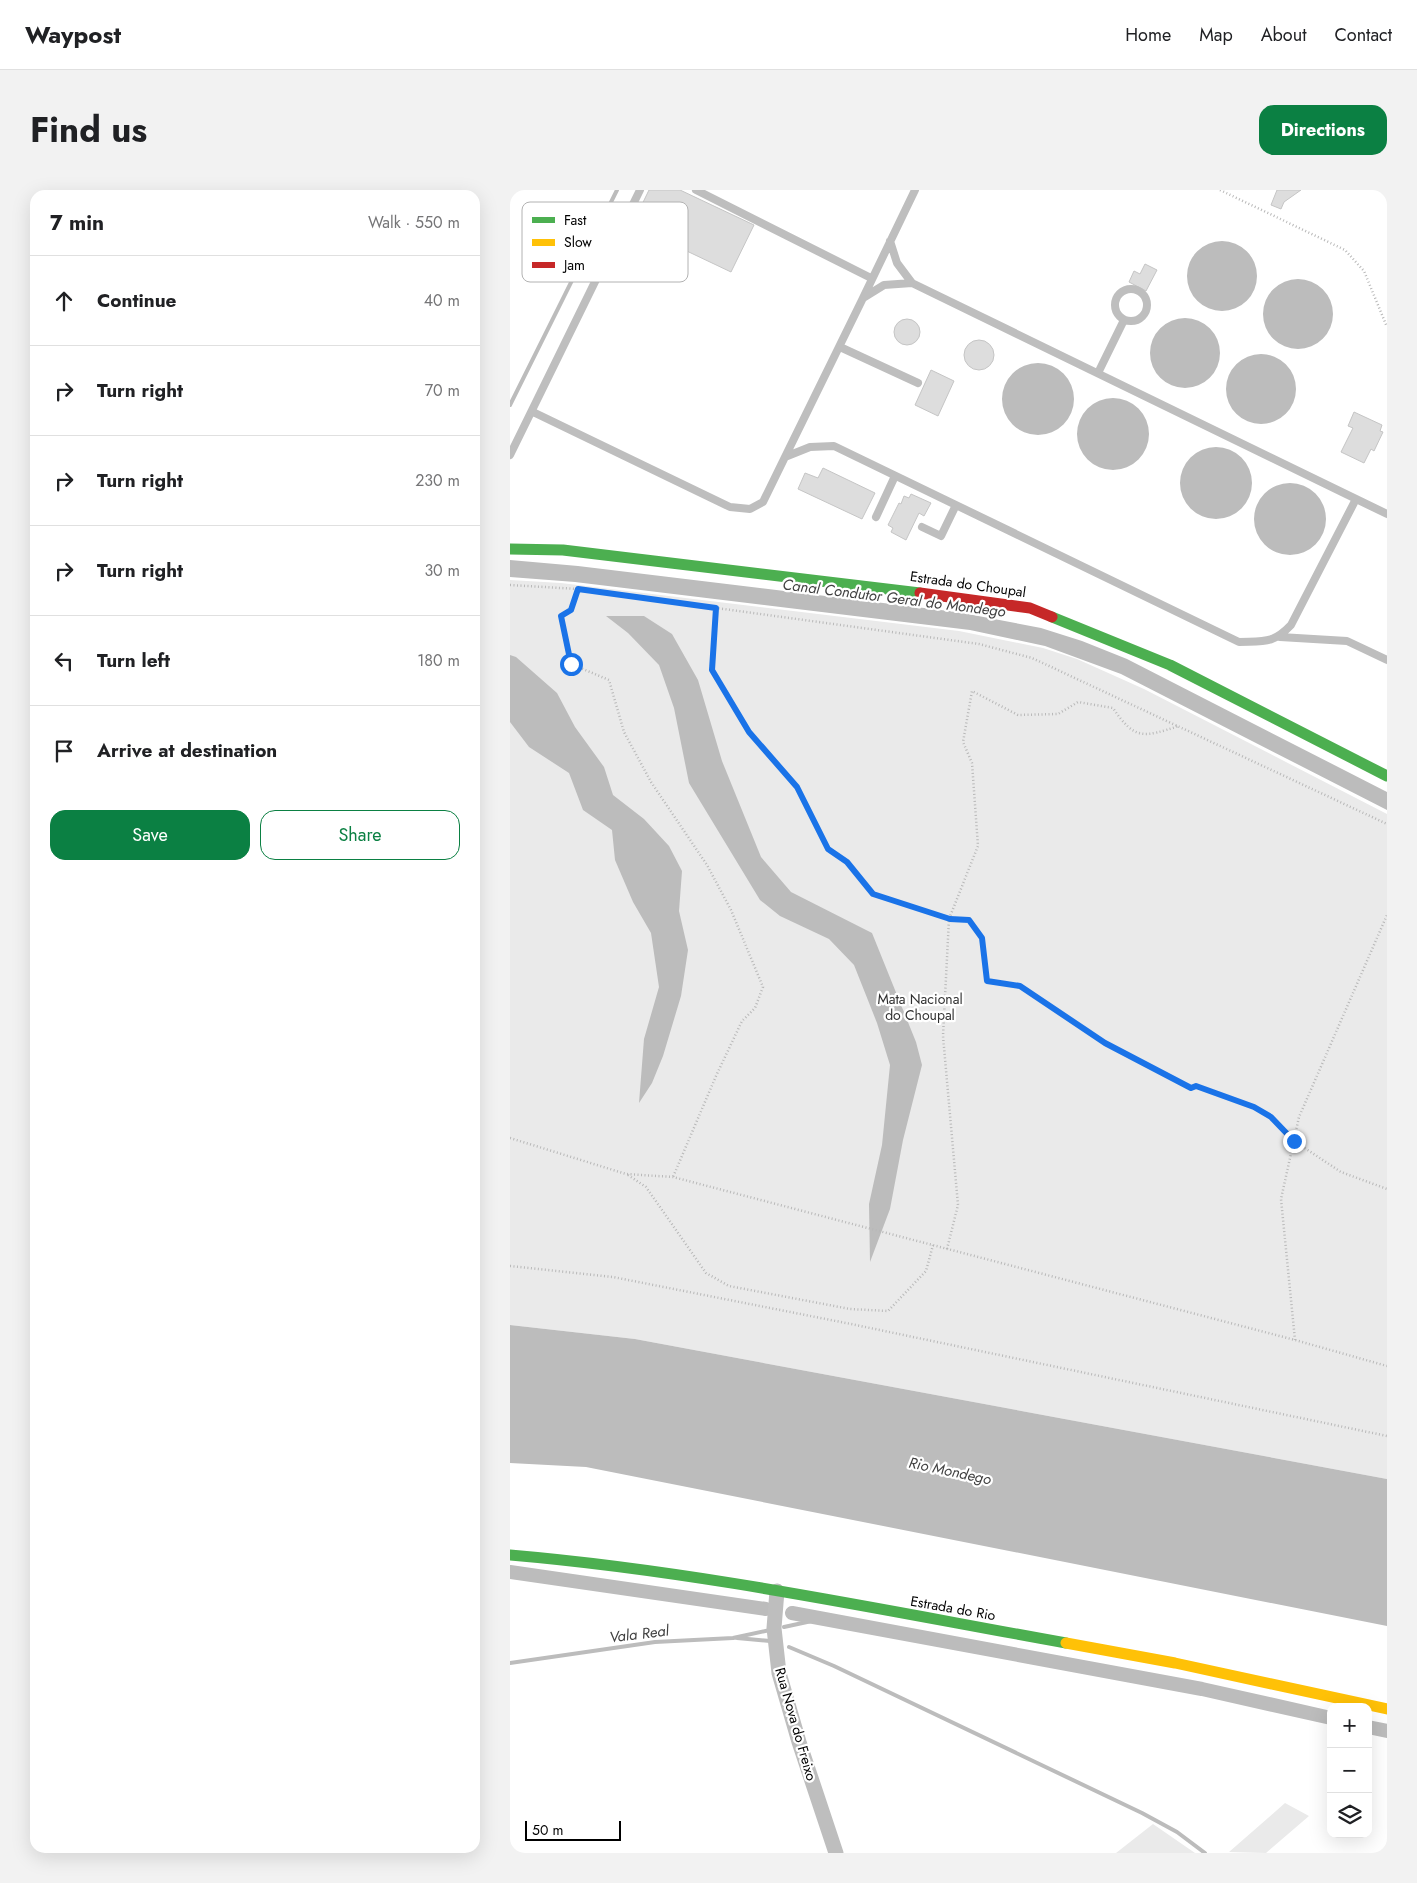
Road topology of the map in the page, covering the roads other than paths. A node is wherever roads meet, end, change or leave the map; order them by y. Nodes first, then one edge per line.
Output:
1 (640, 190) edge
2 (696, 190) edge
3 (915, 190) edge
4 (634, 202) edge
5 (890, 240) junction
6 (871, 278) junction
7 (596, 282) edge
8 (912, 283) junction
9 (863, 298) junction
10 (1124, 320) junction
11 (840, 347) junction
12 (1098, 374) junction
13 (918, 384) dead end
14 (533, 412) junction
15 (510, 455) edge
16 (785, 457) junction
17 (895, 476) junction
18 (1356, 499) junction
19 (956, 505) junction
20 (1387, 514) edge
21 (876, 517) dead end
22 (922, 528) dead end
23 (510, 538) edge
24 (510, 549) edge
25 (524, 549) junction
26 (1280, 637) junction
27 (1387, 660) edge
28 (1387, 776) edge
29 (510, 1555) edge
30 (777, 1591) junction
31 (1387, 1710) edge
32 (836, 1853) edge

1 - 4 lane
2 - 6 lane
3 - 5 lane
5 - 6 lane
5 - 8 lane
6 - 9 lane
7 - 14 lane
8 - 9 lane
8 - 12 lane
9 - 11 lane
10 - 10 lane
10 - 12 lane
11 - 13 lane
11 - 16 lane
12 - 18 lane
14 - 15 lane
14 - 16 lane
16 - 17 lane
17 - 19 lane
17 - 21 lane
18 - 20 lane
18 - 26 lane
19 - 22 lane
19 - 26 lane
23 - 25 lane
24 - 25 street, Estrada do Choupal
25 - 28 street, Estrada do Choupal
26 - 27 lane
29 - 30 street, Estrada do Rio
30 - 31 street, Estrada do Rio
30 - 32 street, Rua Nova do Freixo

